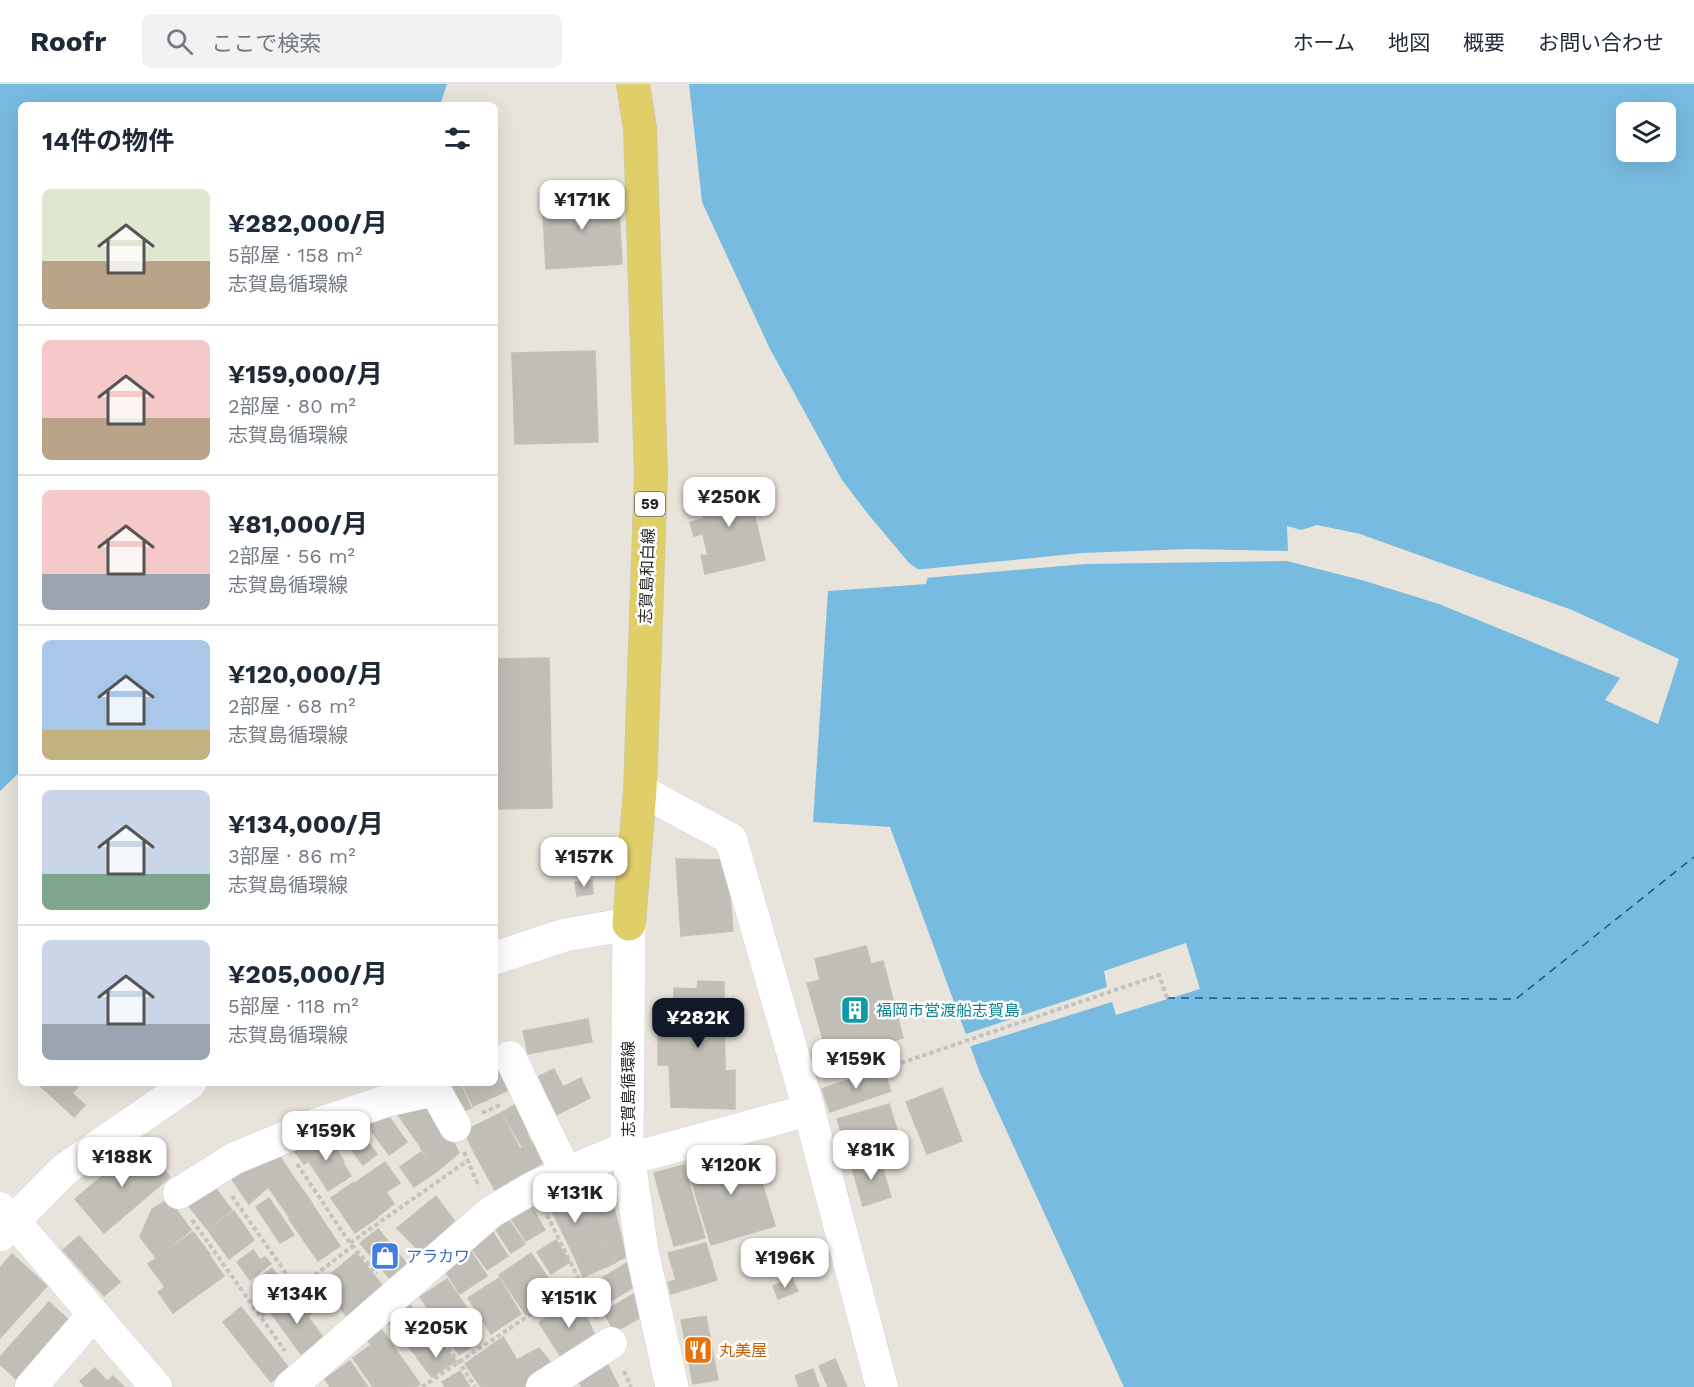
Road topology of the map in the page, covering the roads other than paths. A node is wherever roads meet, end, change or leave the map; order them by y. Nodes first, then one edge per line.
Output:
1 (633, 84) edge
2 (640, 790) junction
3 (629, 924) junction
4 (498, 957) edge
5 (510, 1058) dead end
6 (185, 1086) edge
7 (809, 1110) junction
8 (455, 1126) road end
9 (628, 1153) junction
10 (566, 1173) junction
11 (179, 1193) road end
12 (4, 1221) edge
13 (94, 1314) junction
14 (611, 1343) road end
15 (296, 1382) edge
16 (880, 1386) edge
17 (31, 1387) edge
18 (156, 1387) edge
19 (542, 1387) edge
20 (672, 1387) edge

1 - 2 main road, 志賀島和白線 / 59
2 - 3 main road, 志賀島和白線 / 59
2 - 7 street
3 - 4 main road
3 - 9 main road, 志賀島循環線
5 - 10 street
6 - 12 main road
7 - 9 street
7 - 16 street
8 - 11 street
9 - 10 street
9 - 20 main road, 志賀島循環線
10 - 15 street
12 - 13 street
13 - 17 street
13 - 18 street
14 - 19 street

